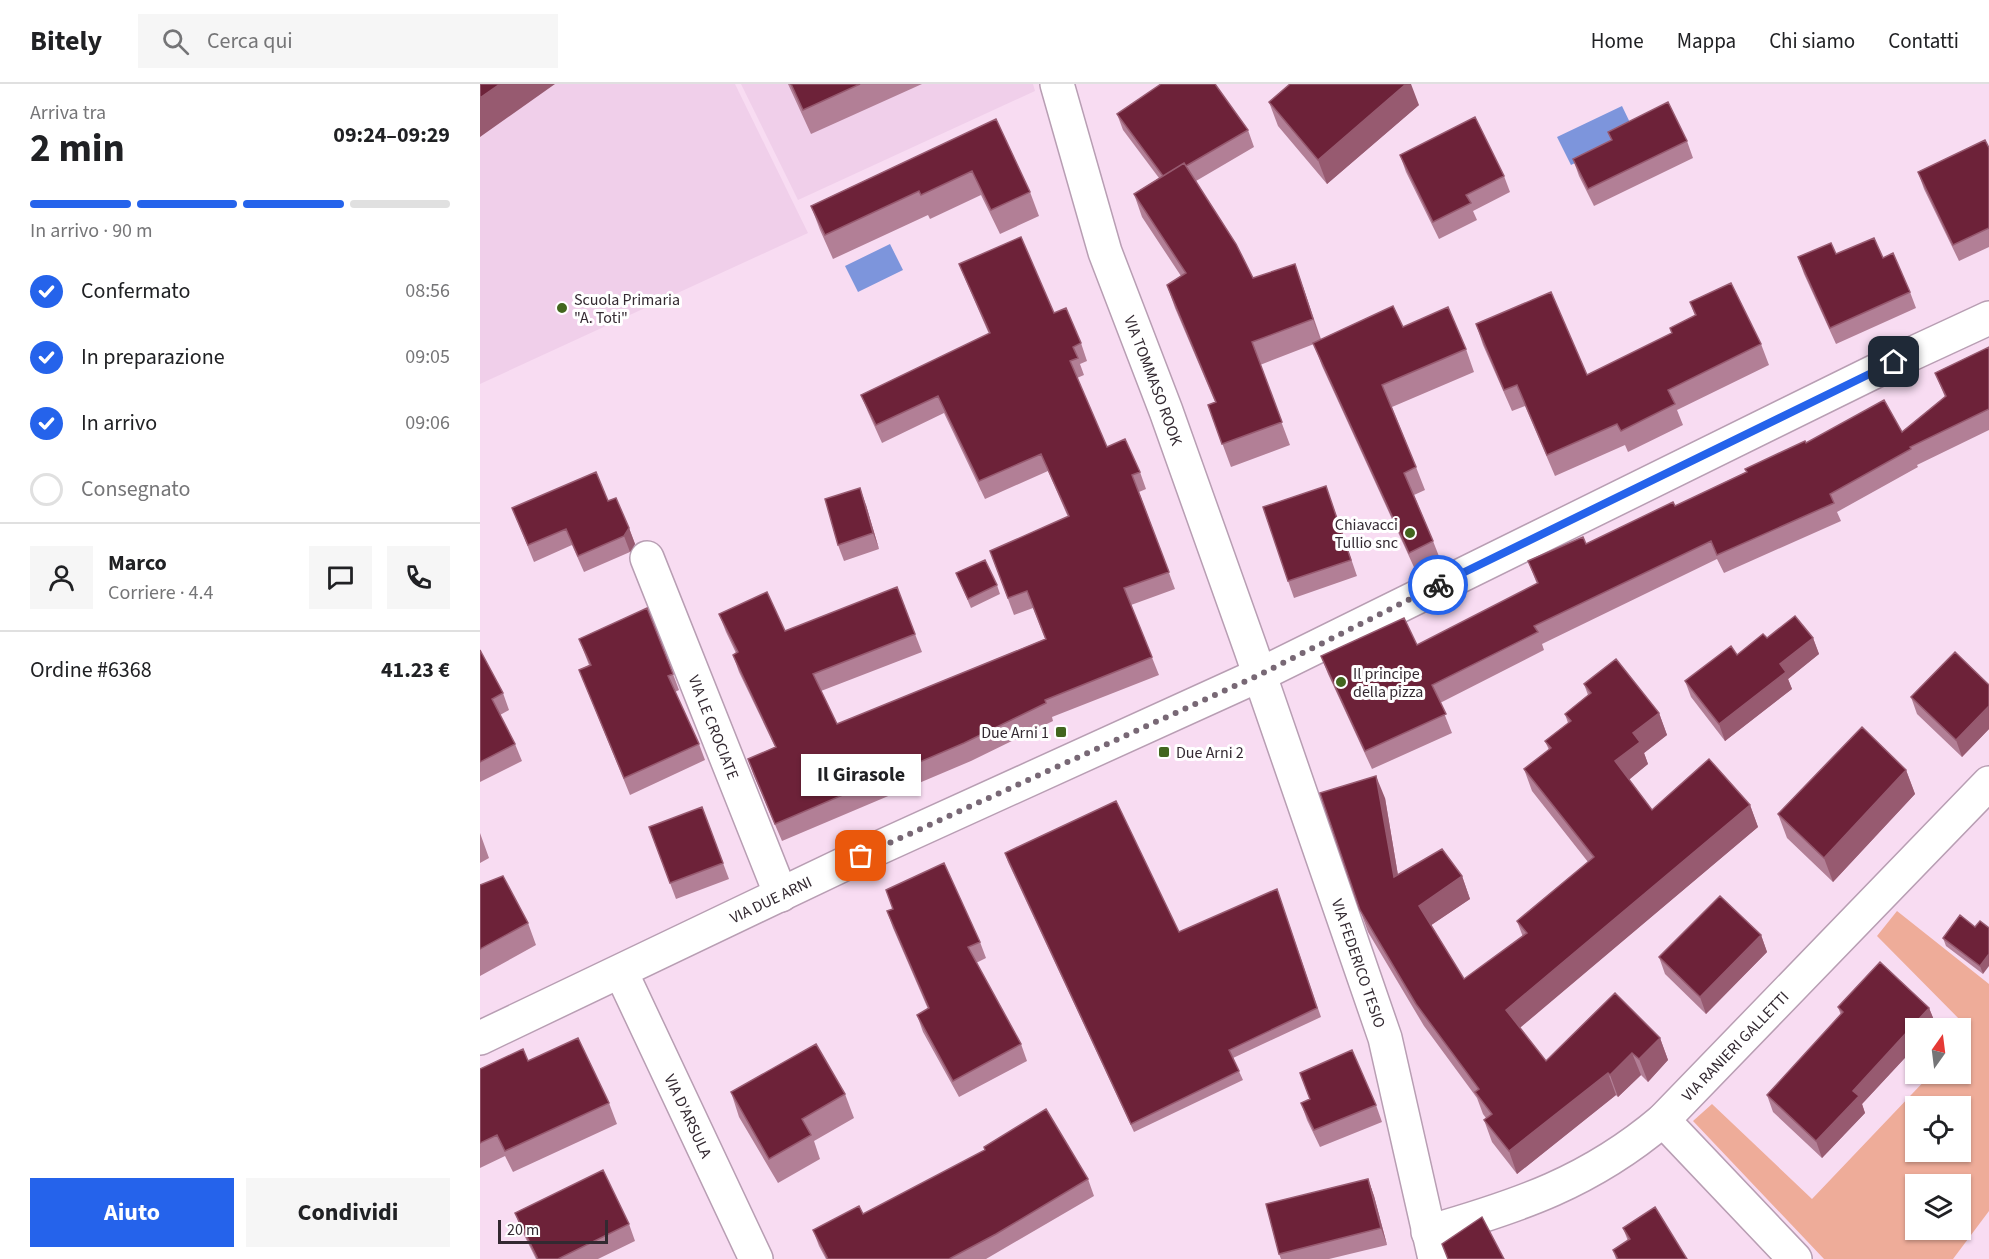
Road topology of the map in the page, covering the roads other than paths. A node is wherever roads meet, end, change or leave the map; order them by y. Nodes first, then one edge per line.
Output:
1 (1057, 84) edge
2 (1989, 318) edge
3 (647, 558) dead end
4 (1259, 675) junction
5 (1989, 783) edge
6 (781, 895) junction
7 (621, 972) junction
8 (480, 1038) edge
9 (1663, 1120) junction
10 (1432, 1246) edge
11 (756, 1259) edge
12 (1795, 1259) edge

1 - 4 street, VIA TOMMASO ROOK
2 - 4 street, VIA DUE ARNI
3 - 6 street, VIA LE CROCIATE
4 - 6 street, VIA DUE ARNI
4 - 10 street, VIA FEDERICO TESIO
5 - 9 street, VIA RANIERI GALLETTI
6 - 7 street, VIA DUE ARNI
7 - 8 street, VIA DUE ARNI
7 - 11 street, VIA D'ARSULA
9 - 10 street, VIA RANIERI GALLETTI
9 - 12 street

